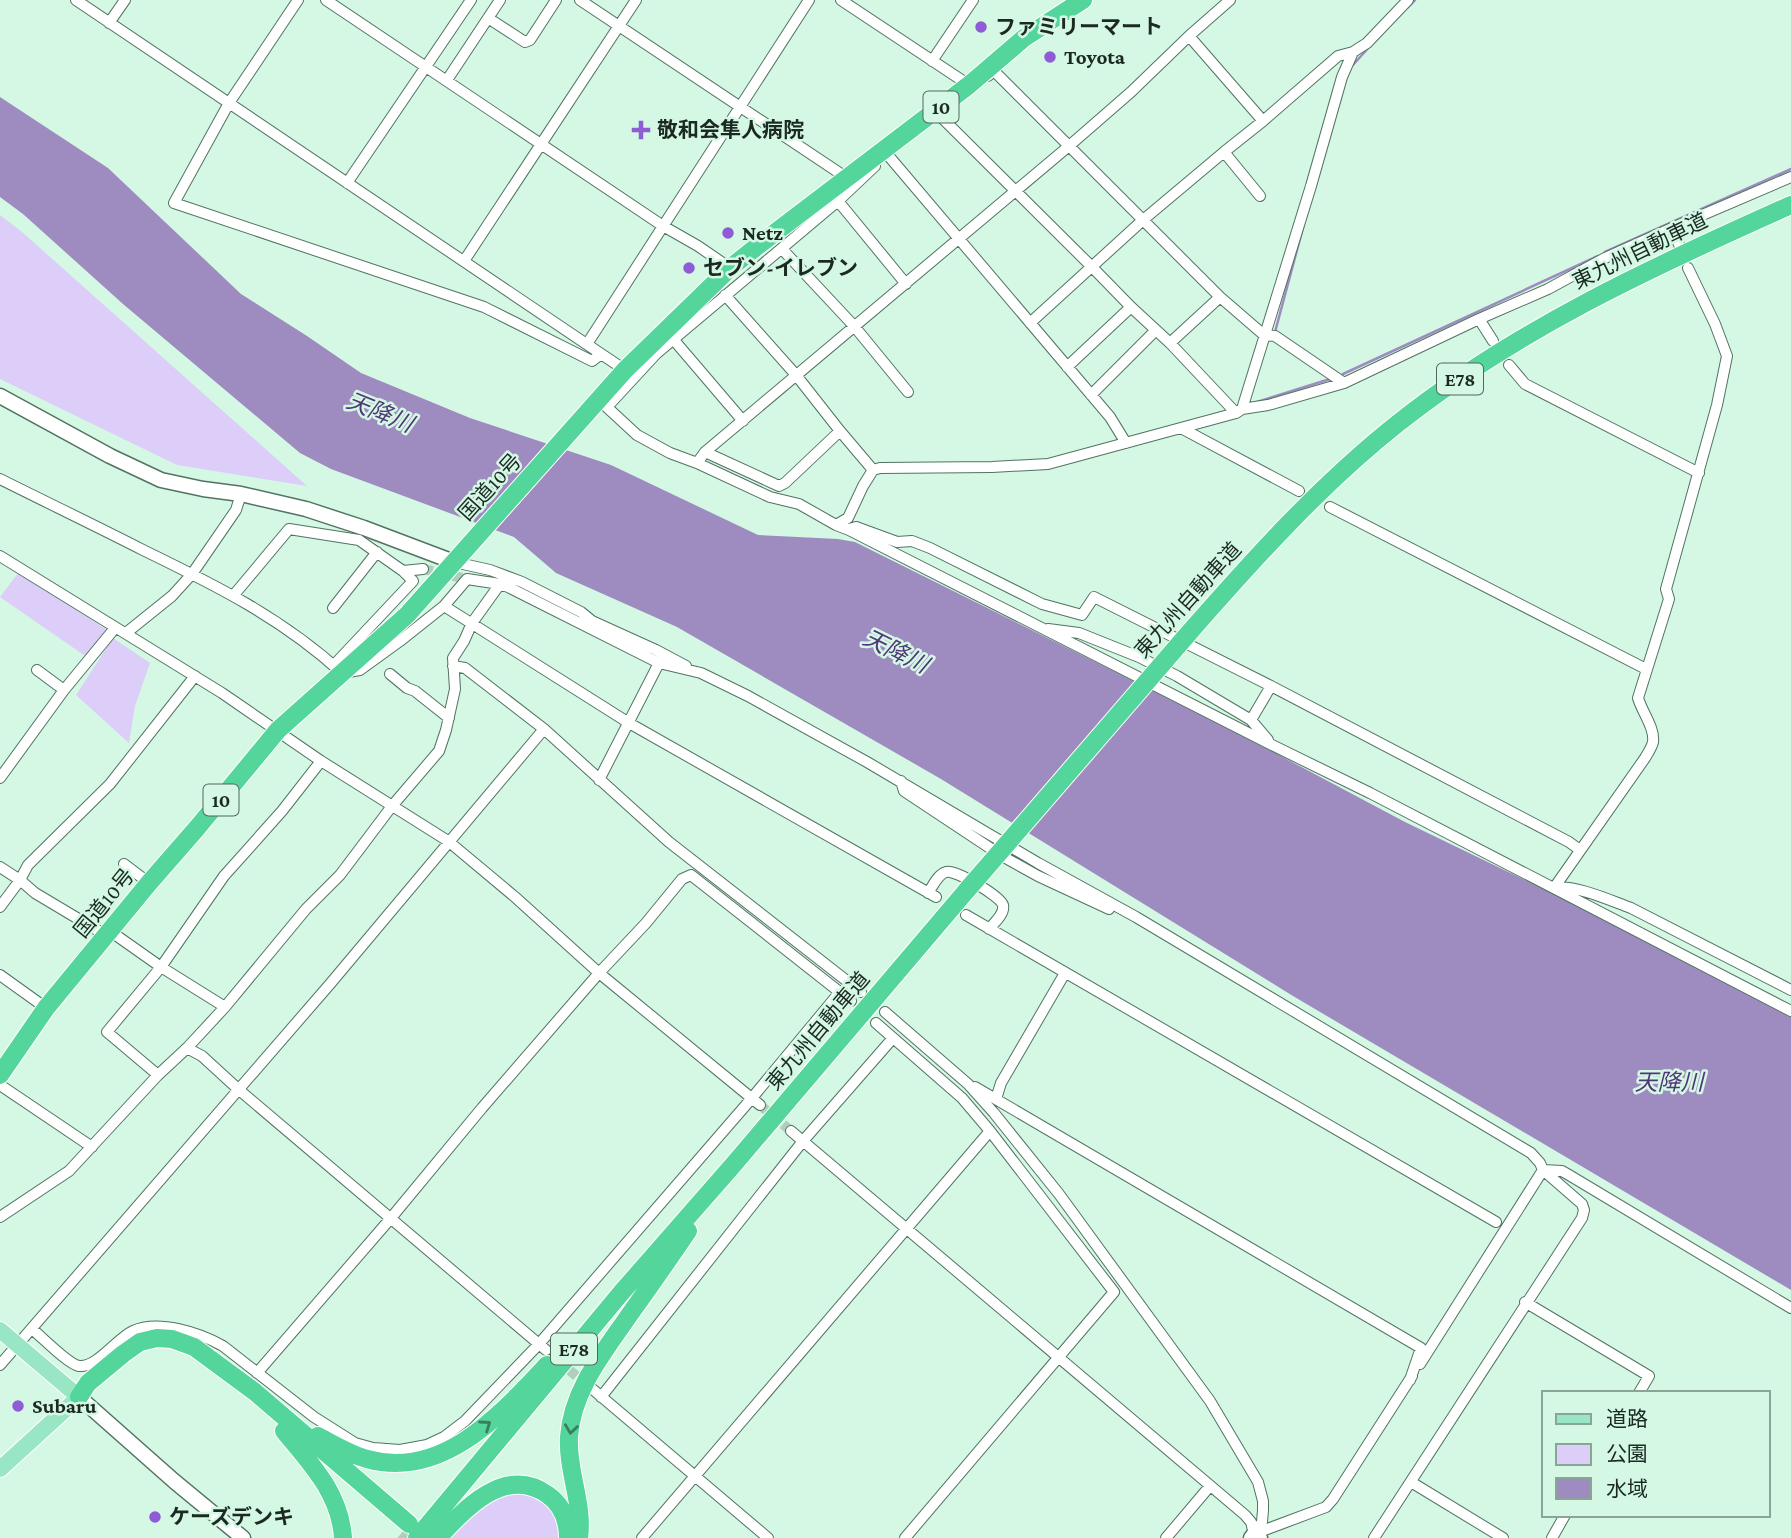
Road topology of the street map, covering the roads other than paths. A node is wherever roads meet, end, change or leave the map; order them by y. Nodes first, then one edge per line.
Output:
1 (76, 0) edge
2 (125, 0) edge
3 (298, 0) edge
4 (326, 0) edge
5 (471, 0) edge
6 (500, 0) edge
7 (556, 0) edge
8 (580, 0) edge
9 (636, 0) edge
10 (808, 0) edge
11 (841, 0) edge
12 (973, 0) edge
13 (1083, 0) edge
14 (1230, 0) edge
15 (1408, 0) edge
16 (488, 18) junction
17 (109, 23) junction
18 (619, 26) junction
19 (1189, 36) junction
20 (1353, 52) junction
21 (932, 61) junction
22 (426, 66) junction
23 (447, 80) junction
24 (969, 85) junction
25 (229, 103) junction
26 (740, 106) junction
27 (939, 115) junction
28 (1263, 121) junction
29 (542, 144) junction
30 (1069, 146) junction
31 (1224, 152) junction
32 (887, 154) junction
33 (1791, 177) edge
34 (847, 178) junction
35 (347, 183) junction
36 (1015, 191) junction
37 (1260, 196) dead end
38 (838, 201) junction
39 (1791, 205) edge
40 (801, 217) junction
41 (1143, 220) junction
42 (663, 226) junction
43 (1672, 228) junction
44 (959, 239) junction
45 (1680, 247) dead end
46 (782, 249) junction
47 (464, 261) junction
48 (1092, 267) junction
49 (730, 268) junction
50 (1688, 268) dead end
51 (906, 285) junction
52 (725, 295) junction
53 (1220, 297) junction
54 (1131, 307) junction
55 (1479, 319) junction
56 (1030, 323) junction
57 (854, 326) junction
58 (1155, 331) junction
59 (1264, 335) junction
60 (673, 339) junction
61 (1493, 341) dead end
62 (1170, 343) junction
63 (587, 344) junction
64 (601, 354) junction
65 (1509, 365) dead end
66 (1067, 367) junction
67 (625, 370) junction
68 (796, 375) junction
69 (1344, 383) junction
70 (908, 392) dead end
71 (1091, 395) junction
72 (0, 396) edge
73 (598, 405) junction
74 (1239, 411) junction
75 (743, 421) junction
76 (1181, 428) junction
77 (840, 431) junction
78 (1126, 443) junction
79 (705, 452) junction
80 (697, 463) junction
81 (873, 470) junction
82 (1699, 473) junction
83 (0, 479) edge
84 (1299, 491) dead end
85 (241, 494) junction
86 (1330, 507) dead end
87 (836, 525) junction
88 (849, 530) junction
89 (362, 534) junction
90 (377, 552) junction
91 (0, 556) edge
92 (454, 562) junction
93 (423, 569) tunnel mouth
94 (403, 571) junction
95 (192, 574) junction
96 (513, 578) junction
97 (500, 584) junction
98 (233, 596) junction
99 (530, 598) junction
100 (444, 606) junction
101 (332, 608) dead end
102 (472, 623) junction
103 (115, 628) junction
104 (1041, 628) junction
105 (126, 633) junction
106 (659, 663) junction
107 (453, 666) junction
108 (338, 669) junction
109 (1646, 669) junction
110 (37, 670) dead end
111 (701, 673) junction
112 (390, 674) dead end
113 (195, 676) junction
114 (1271, 686) junction
115 (64, 690) junction
116 (449, 718) junction
117 (1251, 720) junction
118 (629, 723) junction
119 (544, 729) junction
120 (278, 730) junction
121 (1272, 745) junction
122 (321, 761) junction
123 (0, 779) edge
124 (599, 780) junction
125 (392, 806) junction
126 (449, 841) junction
127 (1580, 850) junction
128 (124, 864) dead end
129 (0, 867) edge
130 (20, 880) junction
131 (149, 883) junction
132 (1554, 888) junction
133 (0, 908) edge
134 (966, 915) dead end
135 (989, 929) junction
136 (108, 934) junction
137 (161, 967) junction
138 (599, 973) junction
139 (1065, 973) junction
140 (0, 975) edge
141 (1791, 990) edge
142 (839, 993) junction
143 (225, 1007) junction
144 (46, 1008) junction
145 (1791, 1011) edge
146 (885, 1012) dead end
147 (876, 1023) dead end
148 (893, 1038) junction
149 (187, 1048) junction
150 (0, 1075) edge
151 (158, 1075) junction
152 (968, 1084) junction
153 (0, 1085) edge
154 (238, 1089) junction
155 (798, 1090) junction
156 (996, 1099) junction
157 (756, 1102) junction
158 (791, 1131) tunnel mouth
159 (990, 1131) junction
160 (803, 1141) junction
161 (92, 1147) junction
162 (734, 1164) junction
163 (1543, 1170) junction
164 (0, 1217) edge
165 (391, 1217) junction
166 (1496, 1222) dead end
167 (906, 1228) junction
168 (621, 1293) junction
169 (1525, 1302) junction
170 (1791, 1308) edge
171 (32, 1329) junction
172 (0, 1330) edge
173 (18, 1345) junction
174 (543, 1347) junction
175 (1059, 1357) junction
176 (0, 1365) edge
177 (257, 1373) junction
178 (1410, 1380) junction
179 (590, 1387) tunnel mouth
180 (1640, 1391) edge
181 (79, 1398) junction
182 (601, 1398) junction
183 (287, 1426) junction
184 (0, 1469) edge
185 (696, 1476) junction
186 (1410, 1482) junction
187 (1210, 1486) junction
188 (1564, 1517) edge
189 (412, 1533) edge
190 (1255, 1537) edge
191 (243, 1538) edge
192 (342, 1538) edge
193 (436, 1538) edge
194 (568, 1538) edge
195 (579, 1538) edge
196 (642, 1538) edge
197 (768, 1538) edge
198 (905, 1538) edge
199 (1166, 1538) edge
200 (1374, 1538) edge
201 (1503, 1538) edge
202 (1552, 1538) edge

1 - 17 street
2 - 17 street
3 - 25 street
4 - 22 street
5 - 22 street
6 - 16 street
7 - 16 street
8 - 18 street
9 - 18 street
10 - 26 street
11 - 21 street
12 - 21 street
13 - 24 highway, 国道10号 / 10
14 - 19 street
15 - 20 street
16 - 23 street
17 - 25 street
18 - 26 street
18 - 29 street
19 - 28 street
19 - 30 street
20 - 28 street
20 - 59 street
21 - 24 street
22 - 23 street
22 - 35 street
23 - 29 street
24 - 34 highway, 国道10号 / 10
25 - 35 street
25 - 64 street
26 - 34 street
26 - 42 street
27 - 30 street
27 - 32 street
27 - 36 street
28 - 31 street
29 - 42 street
29 - 47 street
30 - 36 street
30 - 41 street
31 - 37 street
31 - 41 street
32 - 38 street
32 - 44 street
33 - 43 street
34 - 40 highway, 国道10号 / 10
35 - 47 street
36 - 44 street
36 - 48 street
38 - 40 street
38 - 46 street
38 - 51 street
39 - 155 highway, 東九州自動車道 / E78, bridge
40 - 46 street
40 - 49 highway, 国道10号 / 10
41 - 48 street
41 - 53 street
42 - 49 street
42 - 63 street
43 - 45 street
43 - 55 street
44 - 51 street
44 - 56 street
46 - 52 street
46 - 57 street
47 - 63 street
48 - 54 street
48 - 56 street
49 - 67 highway, 国道10号 / 10
50 - 82 street
51 - 57 street
52 - 60 street
52 - 68 street
53 - 59 street
53 - 62 street
54 - 58 street
54 - 66 street
55 - 61 street
55 - 69 street
56 - 66 street
57 - 68 street
57 - 70 street
58 - 62 street
58 - 71 street
59 - 69 street
59 - 74 street
60 - 73 street
60 - 75 street
62 - 74 street
63 - 64 street
64 - 67 street
65 - 82 street
66 - 71 street
67 - 73 highway, 国道10号 / 10
68 - 75 street
68 - 77 street
69 - 74 street
71 - 78 street
72 - 85 street
73 - 80 street
73 - 92 highway, 国道10号 / 10
74 - 76 street
75 - 79 street
76 - 78 street
76 - 84 street
77 - 79 street
77 - 81 street
78 - 81 street
79 - 80 street
80 - 87 street
81 - 87 street
82 - 109 street
83 - 95 street
85 - 89 street
85 - 95 street
86 - 109 street
87 - 88 street
88 - 104 street
88 - 114 street
89 - 90 street
89 - 92 street
89 - 98 street
90 - 94 street
90 - 101 street
91 - 103 street
92 - 96 street
92 - 108 highway, 国道10号 / 10
93 - 94 street
94 - 108 street
95 - 98 street
95 - 105 street
96 - 99 street
96 - 111 street
97 - 99 street
97 - 100 street
97 - 102 street
98 - 108 street
99 - 106 street
100 - 102 street
100 - 108 street
102 - 107 street
102 - 118 street
103 - 105 street
103 - 115 street
104 - 117 street
104 - 121 street
105 - 113 street
106 - 111 street
106 - 118 street
107 - 116 street
107 - 119 street
108 - 120 highway, 国道10号 / 10
109 - 127 street
110 - 115 street
111 - 163 street
112 - 116 street
113 - 120 street
113 - 130 street
114 - 117 street
114 - 127 street
115 - 123 street
116 - 125 street
117 - 121 street
118 - 124 street
118 - 135 street
119 - 124 street
119 - 126 street
120 - 122 street
120 - 131 highway, 国道10号 / 10
121 - 132 street
122 - 125 street
122 - 137 street
124 - 142 street
125 - 126 street
125 - 143 street
126 - 138 street
126 - 154 street
127 - 132 street
128 - 131 street
129 - 130 street
130 - 133 street
130 - 136 street
131 - 136 highway, 国道10号 / 10
132 - 141 street
132 - 145 street
134 - 135 street
135 - 139 street
136 - 137 street
136 - 144 highway, 国道10号 / 10
137 - 143 street
137 - 151 street
138 - 142 street
138 - 157 street
138 - 165 street
139 - 156 street
139 - 166 street
140 - 144 street
142 - 157 street
143 - 149 street
144 - 150 highway, 国道10号 / 10
146 - 152 street
147 - 148 street
148 - 159 street
148 - 160 street
149 - 151 street
149 - 154 street
151 - 161 street
152 - 156 street
152 - 190 street
153 - 161 street
154 - 165 street
154 - 171 street
155 - 162 highway, 東九州自動車道 / E78
155 -> 195 highway
156 - 178 street
157 - 174 street
158 - 160 street
159 - 167 street
159 - 175 street
160 - 167 street
160 - 182 street
161 - 164 street
162 - 168 highway, 東九州自動車道 / E78
162 - 193 highway, 東九州自動車道 / E78
163 - 169 street
163 - 170 street
163 - 178 street
165 - 174 street
165 - 177 street
167 - 175 street
167 - 185 street
183 -> 168 highway
168 - 189 highway, 東九州自動車道 / E78
169 - 180 street
169 - 186 street
171 - 173 street
171 - 177 street
172 - 173 main road
173 - 176 street
173 - 181 main road
174 - 177 street
175 - 187 street
175 - 198 street
178 - 190 street
179 - 182 street
181 - 183 highway
181 - 184 main road
181 - 191 street
182 - 185 street
183 - 189 highway
183 - 192 highway
185 - 196 street
185 - 197 street
186 - 200 street
186 - 201 street
187 - 190 street
187 - 199 street
188 - 202 street
193 - 194 highway

